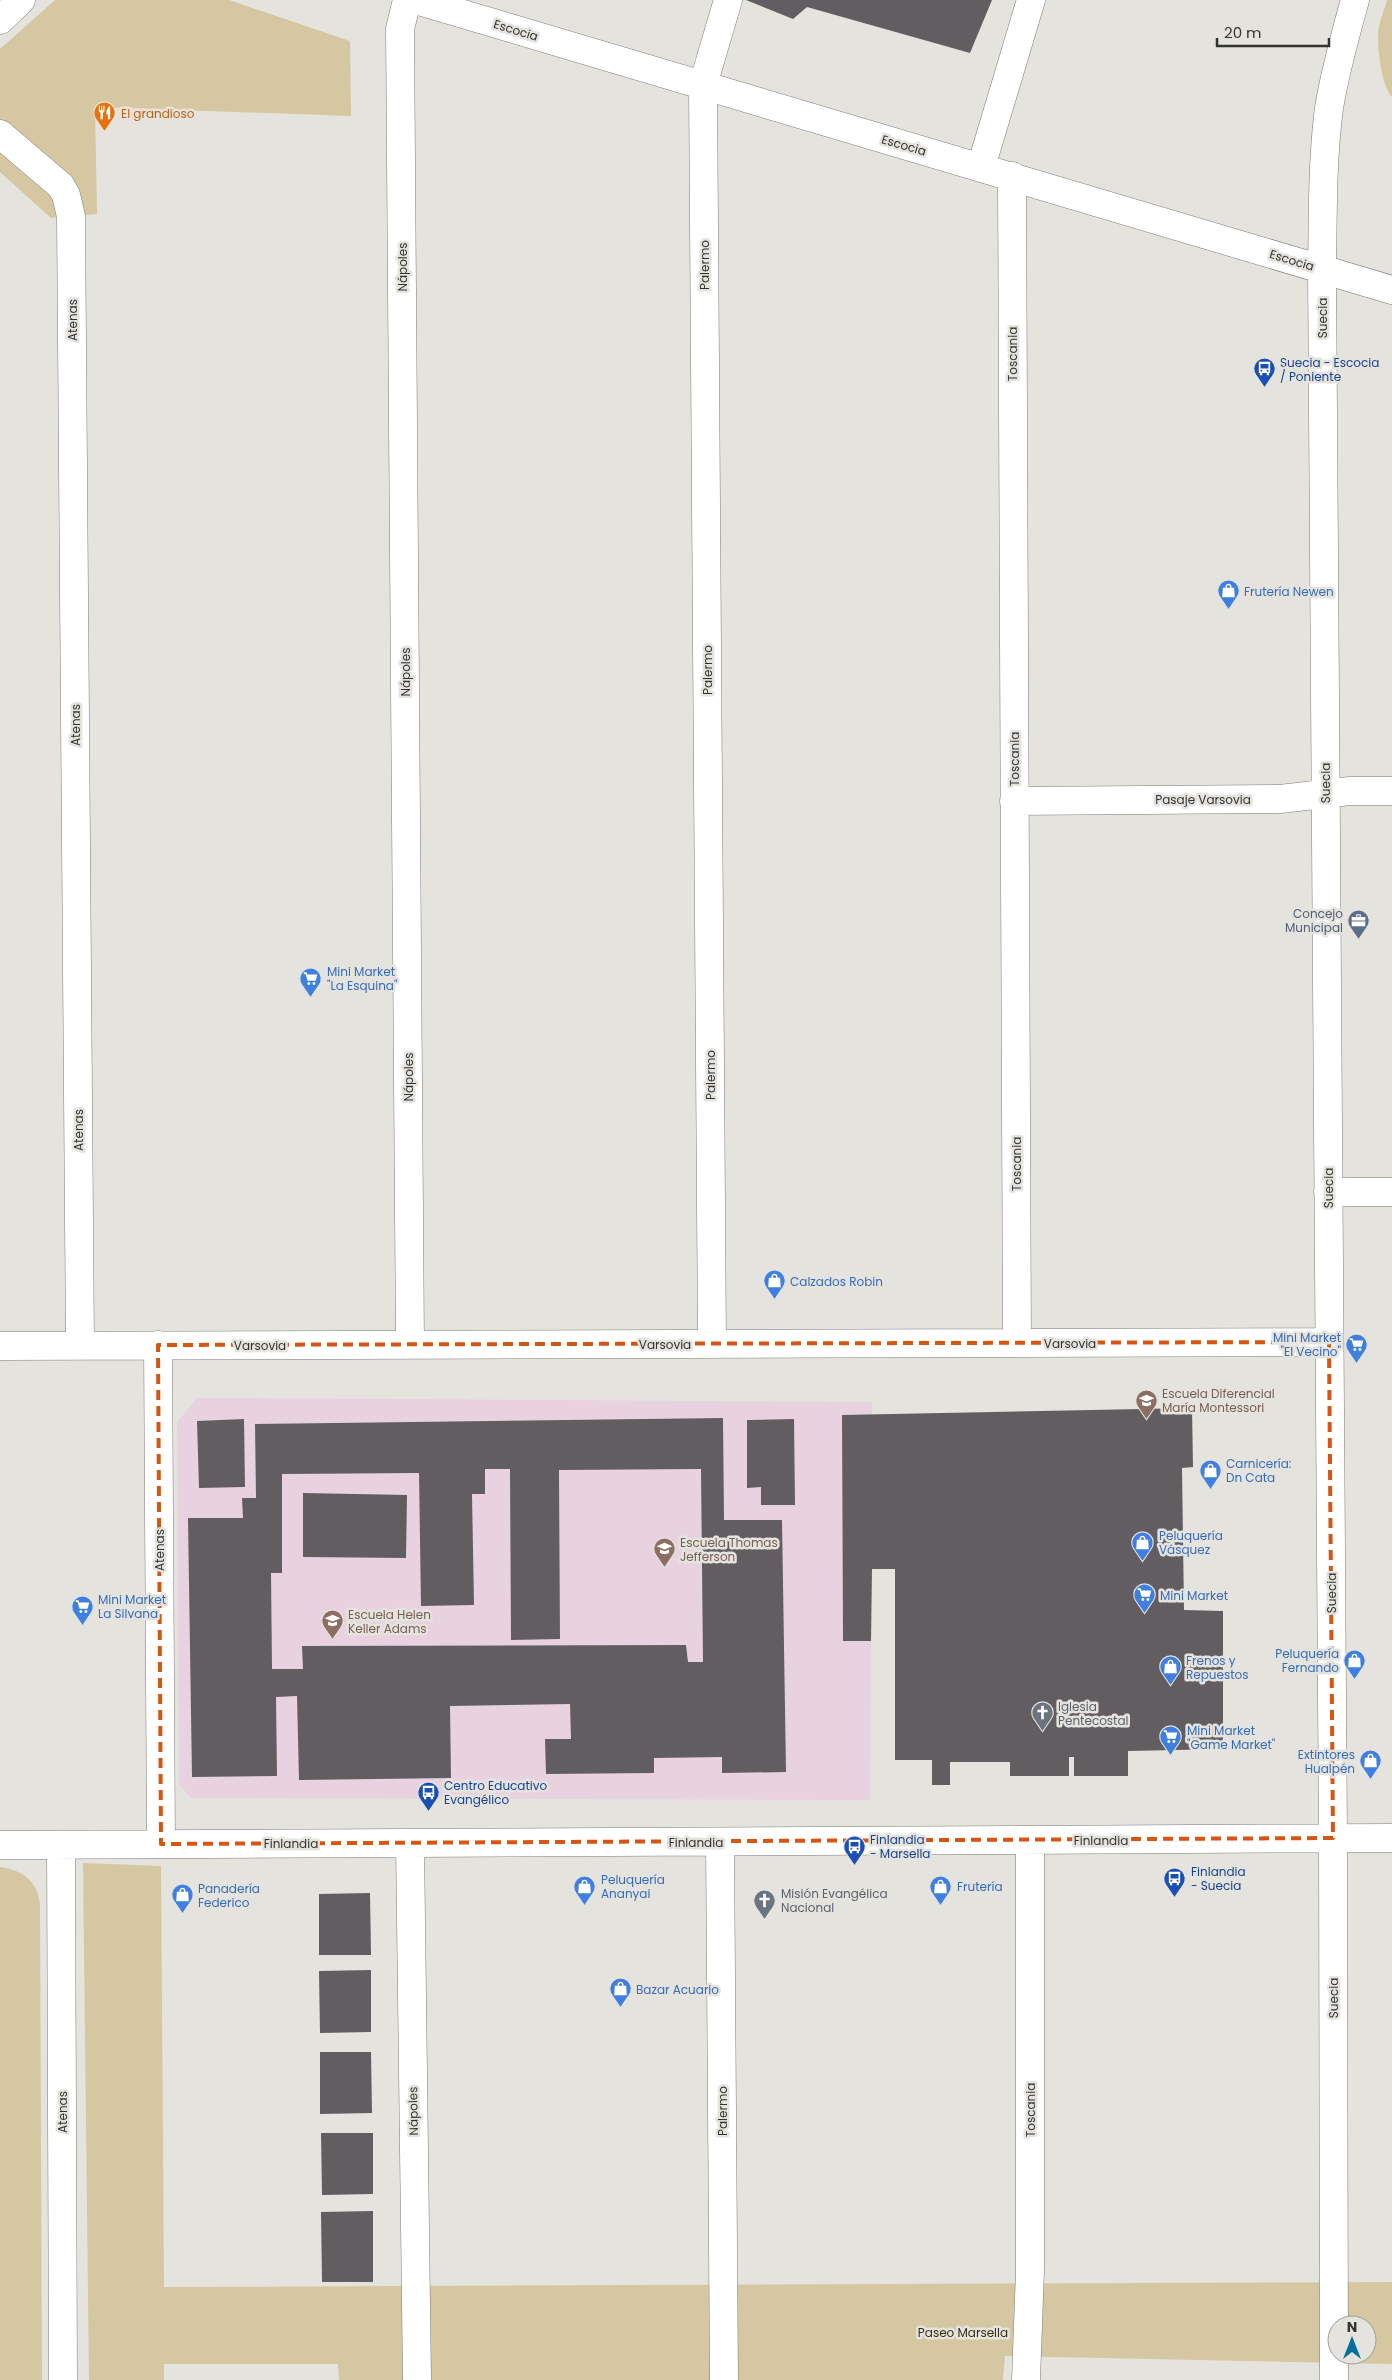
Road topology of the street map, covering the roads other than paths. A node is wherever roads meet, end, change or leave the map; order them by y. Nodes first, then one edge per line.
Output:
1 (20, 0) edge
2 (407, 0) edge
3 (416, 0) edge
4 (728, 0) edge
5 (1031, 0) edge
6 (1356, 0) edge
7 (0, 20) edge
8 (703, 85) junction
9 (0, 134) edge
10 (981, 167) junction
11 (1012, 176) junction
12 (1322, 269) junction
13 (1392, 290) edge
14 (1392, 791) edge
15 (1326, 794) junction
16 (1014, 801) junction
17 (1328, 1192) junction
18 (1392, 1192) edge
19 (1329, 1342) junction
20 (1017, 1343) junction
21 (712, 1344) junction
22 (158, 1345) junction
23 (410, 1345) junction
24 (0, 1346) edge
25 (80, 1346) junction
26 (1333, 1838) junction
27 (1392, 1838) edge
28 (1030, 1840) junction
29 (720, 1842) junction
30 (410, 1843) junction
31 (161, 1844) junction
32 (0, 1845) edge
33 (61, 1845) junction
34 (63, 2380) edge
35 (416, 2380) edge
36 (724, 2380) edge
37 (1026, 2380) edge
38 (1334, 2380) edge

1 - 7 street
2 - 23 street, Nápoles
3 - 8 street, Escocia
4 - 8 street, Palermo
5 - 10 street
6 - 12 street, Suecia
8 - 10 street, Escocia
8 - 21 street, Palermo
9 - 25 street, Atenas
10 - 11 street, Escocia
11 - 12 street, Escocia
11 - 16 street, Toscania
12 - 13 street, Escocia
12 - 15 street, Suecia
14 - 15 street, Pasaje Varsovia
15 - 16 street, Pasaje Varsovia
15 - 17 street, Suecia
16 - 20 street, Toscania
17 - 18 street
17 - 19 street, Suecia
19 - 20 street, Varsovia
19 - 26 street, Suecia
20 - 21 street, Varsovia
21 - 23 street, Varsovia
22 - 23 street, Varsovia
22 - 25 street, Varsovia
22 - 31 street, Atenas
24 - 25 street, Varsovia
26 - 27 street, Finlandia
26 - 28 street, Finlandia
26 - 38 street, Suecia
28 - 29 street, Finlandia
28 - 37 street, Toscania
29 - 30 street, Finlandia
29 - 36 street, Palermo
30 - 31 street, Finlandia
30 - 35 street, Nápoles
31 - 33 street, Finlandia
32 - 33 street, Finlandia
33 - 34 street, Atenas

